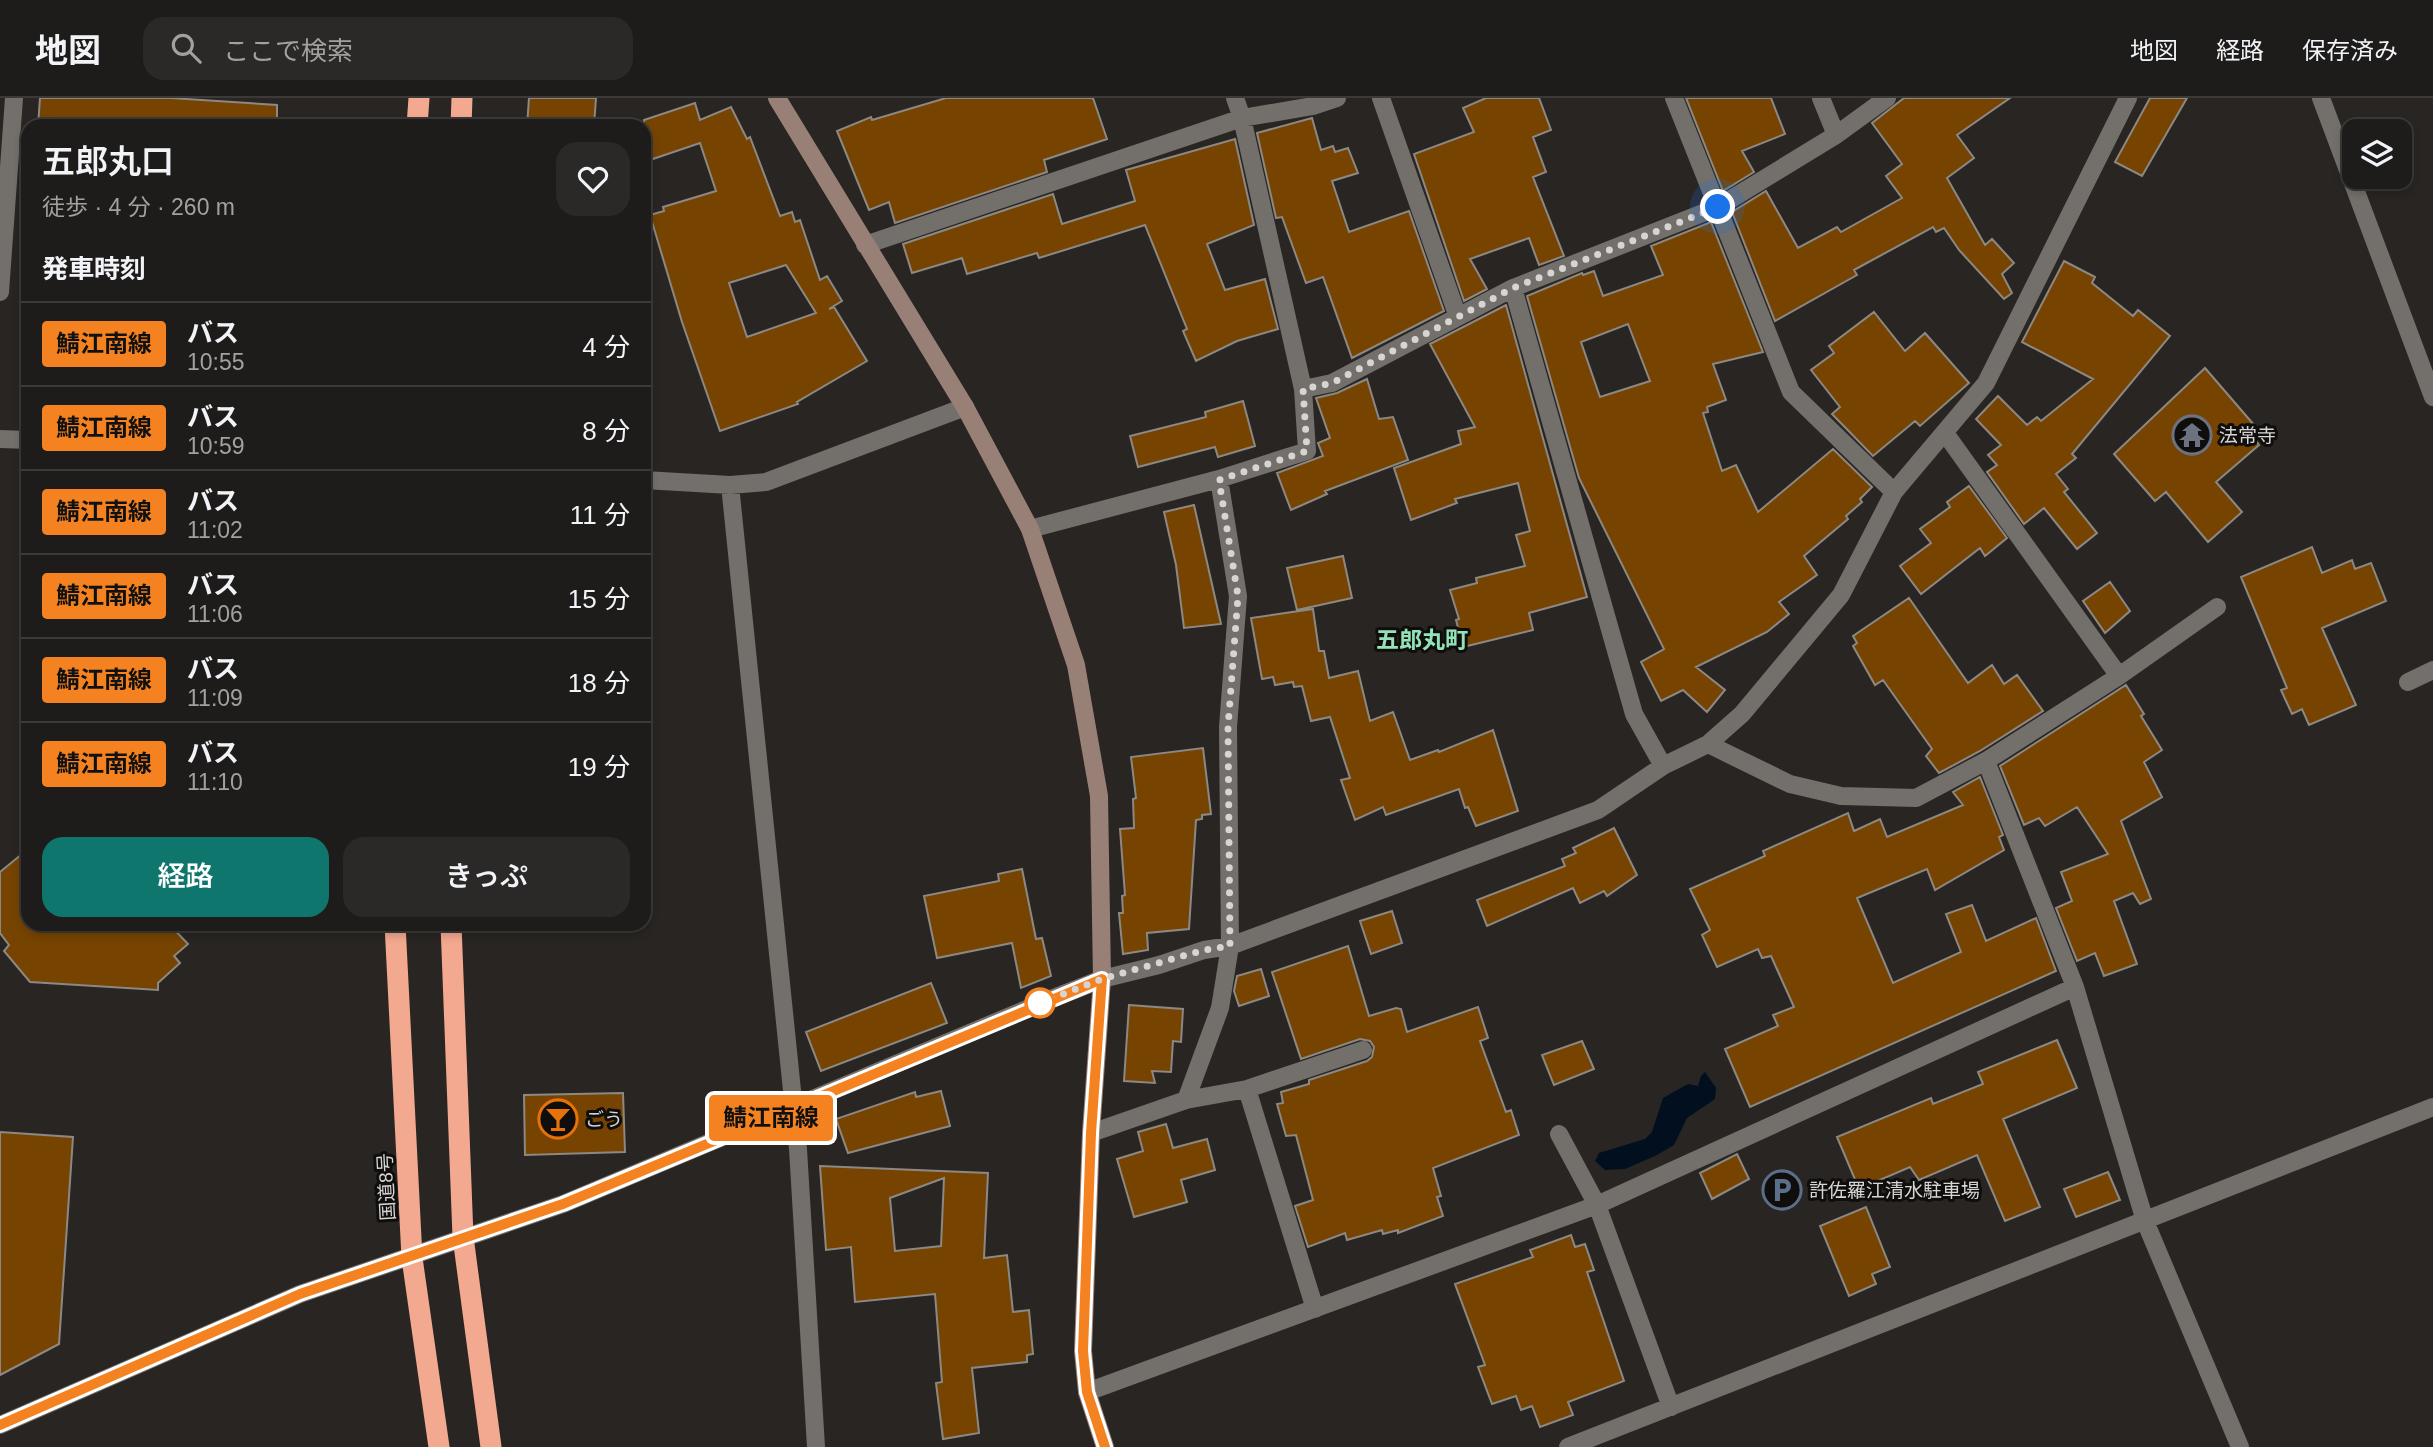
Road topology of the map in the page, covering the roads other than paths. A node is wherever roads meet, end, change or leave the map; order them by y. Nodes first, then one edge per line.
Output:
1 (14, 98) edge
2 (419, 98) edge
3 (462, 98) edge
4 (777, 98) edge
5 (1236, 98) edge
6 (1337, 98) edge
7 (1381, 98) edge
8 (1674, 98) edge
9 (1821, 98) edge
10 (1886, 98) edge
11 (2128, 98) edge
12 (2321, 98) edge
13 (1242, 118) junction
14 (418, 119) edge
15 (461, 119) edge
16 (1836, 135) junction
17 (1718, 207) junction
18 (865, 245) junction
19 (1513, 288) junction
20 (0, 292) edge
21 (1458, 317) junction
22 (1303, 389) junction
23 (2433, 397) edge
24 (965, 407) junction
25 (1945, 433) junction
26 (0, 439) edge
27 (21, 440) edge
28 (651, 480) edge
29 (1219, 480) junction
30 (730, 485) junction
31 (1894, 492) junction
32 (1030, 529) junction
33 (2217, 607) dead end
34 (2433, 670) edge
35 (2119, 676) junction
36 (2408, 682) dead end
37 (1708, 744) junction
38 (1986, 761) junction
39 (1663, 766) junction
40 (395, 931) edge
41 (451, 931) edge
42 (1230, 946) junction
43 (1102, 979) junction
44 (2075, 986) junction
45 (1363, 1050) dead end
46 (1247, 1089) junction
47 (1186, 1100) junction
48 (2433, 1107) edge
49 (793, 1109) junction
50 (1091, 1133) junction
51 (1559, 1134) dead end
52 (1597, 1205) junction
53 (2145, 1221) junction
54 (463, 1237) junction
55 (412, 1258) junction
56 (1315, 1309) junction
57 (1087, 1392) junction
58 (1671, 1407) junction
59 (0, 1426) edge
60 (439, 1447) edge
61 (491, 1447) edge
62 (816, 1447) edge
63 (1105, 1447) edge
64 (1568, 1447) edge
65 (2240, 1447) edge

1 - 20 street
2 - 14 highway
3 - 15 highway
4 - 18 street
5 - 13 street
6 - 13 street
7 - 21 street
8 - 17 street
9 - 16 street
10 - 16 street
11 - 25 street
12 - 23 street
13 - 18 street
13 - 22 street
16 - 17 street
17 - 19 street
17 - 31 street
18 - 24 street
19 - 21 street
19 - 39 street
21 - 22 street
22 - 29 street
24 - 30 street
24 - 32 street
25 - 31 street
25 - 35 street
26 - 27 street
28 - 30 street
29 - 32 street
29 - 42 street
30 - 49 street
31 - 37 street
32 - 43 street
33 - 35 street
34 - 36 street
35 - 38 street
37 - 38 street
37 - 39 street
38 - 44 street
39 - 42 street
40 - 55 highway, 国道8号
41 - 54 highway
42 - 43 street
42 - 47 street
43 - 49 street
43 - 50 street
44 - 52 street
44 - 53 street
45 - 46 street
46 - 47 street
46 - 56 street
47 - 50 street
48 - 53 street
49 - 54 street
49 - 62 street
50 - 57 street
51 - 52 street
52 - 56 street
52 - 58 street
53 - 58 street
53 - 65 street
54 - 55 street
54 - 61 highway
55 - 59 street
55 - 60 highway, 国道8号
56 - 57 street
57 - 63 street
58 - 64 street

